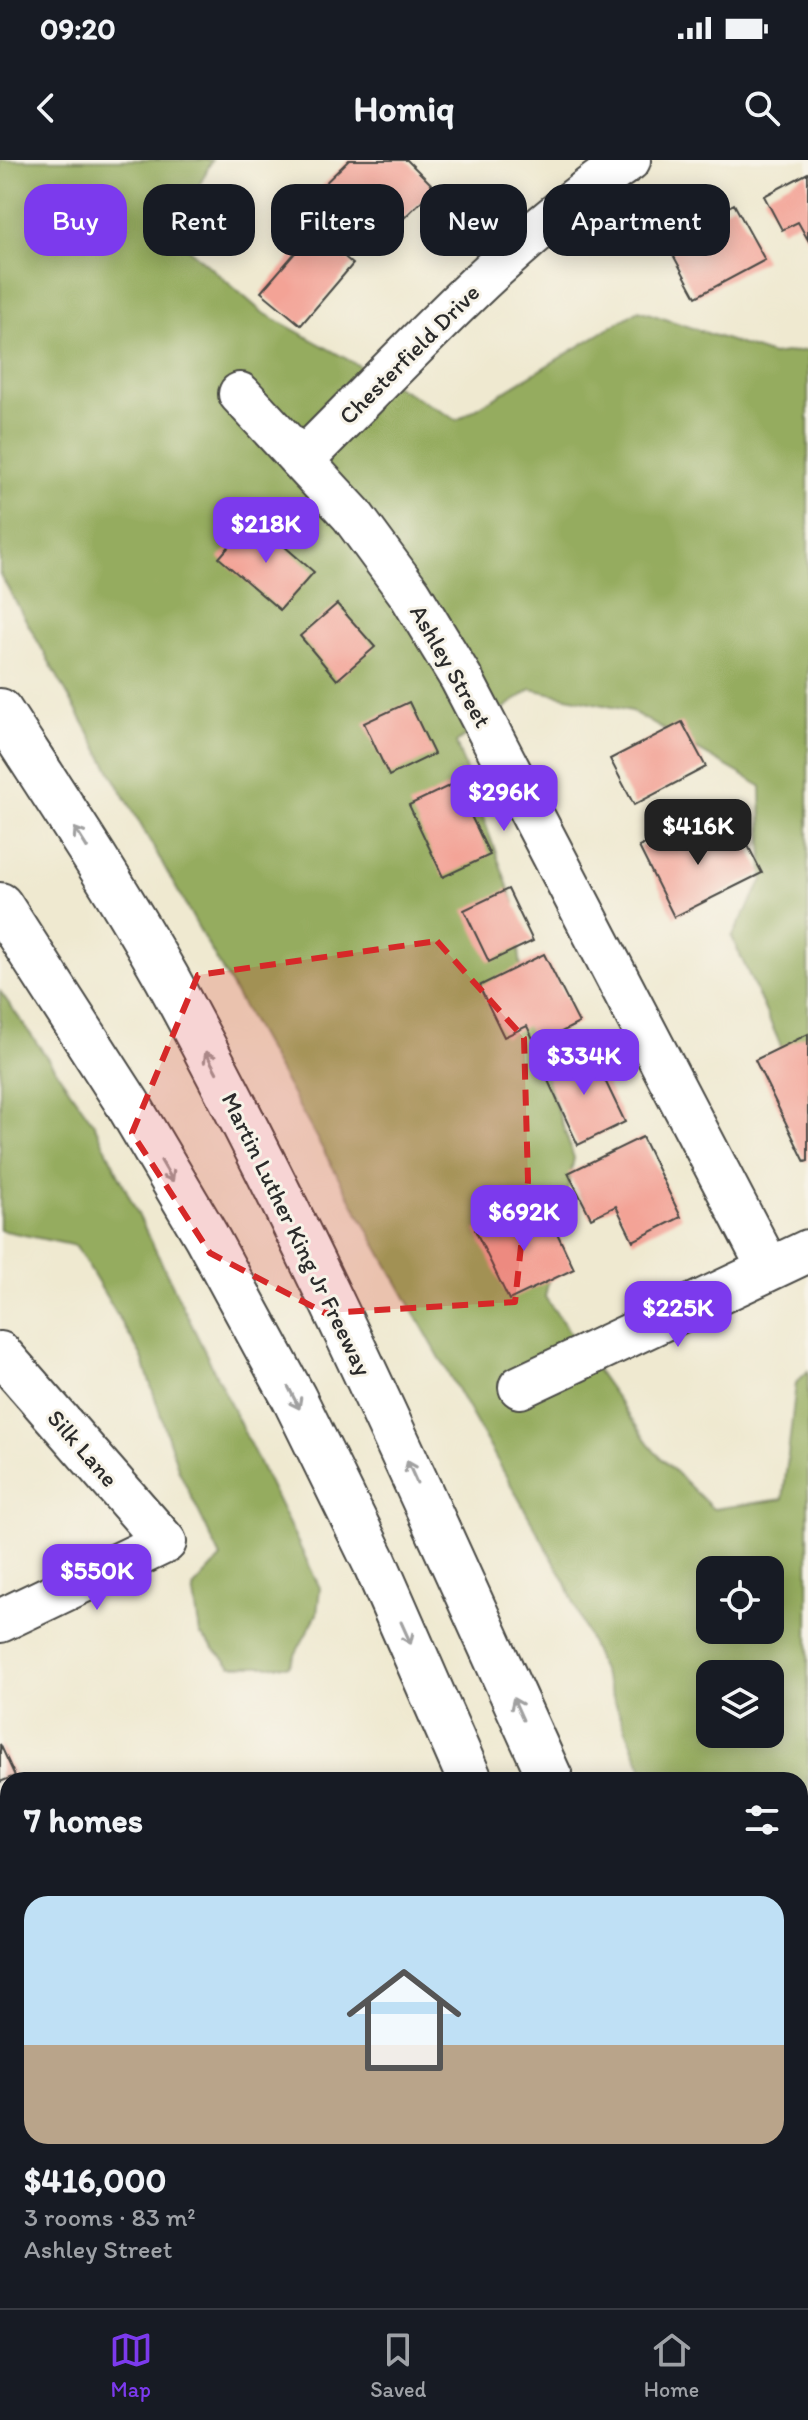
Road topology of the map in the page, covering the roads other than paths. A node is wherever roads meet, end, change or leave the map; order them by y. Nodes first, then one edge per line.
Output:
1 (629, 160) edge
2 (240, 394) dead end
3 (303, 459) junction
4 (0, 711) edge
5 (0, 905) edge
6 (0, 937) edge
7 (128, 1104) junction
8 (808, 1251) edge
9 (769, 1269) junction
10 (0, 1353) edge
11 (520, 1387) dead end
12 (0, 1621) edge
13 (466, 1772) edge
14 (547, 1772) edge

1 - 3 street, Chesterfield Drive
2 - 3 street, Ashley Street
3 - 9 street, Ashley Street
14 -> 4 highway, Martin Luther King Jr Freeway
5 - 7 highway
6 - 7 highway
7 -> 13 highway
8 - 9 street
9 - 11 street
10 - 12 street, Silk Lane

